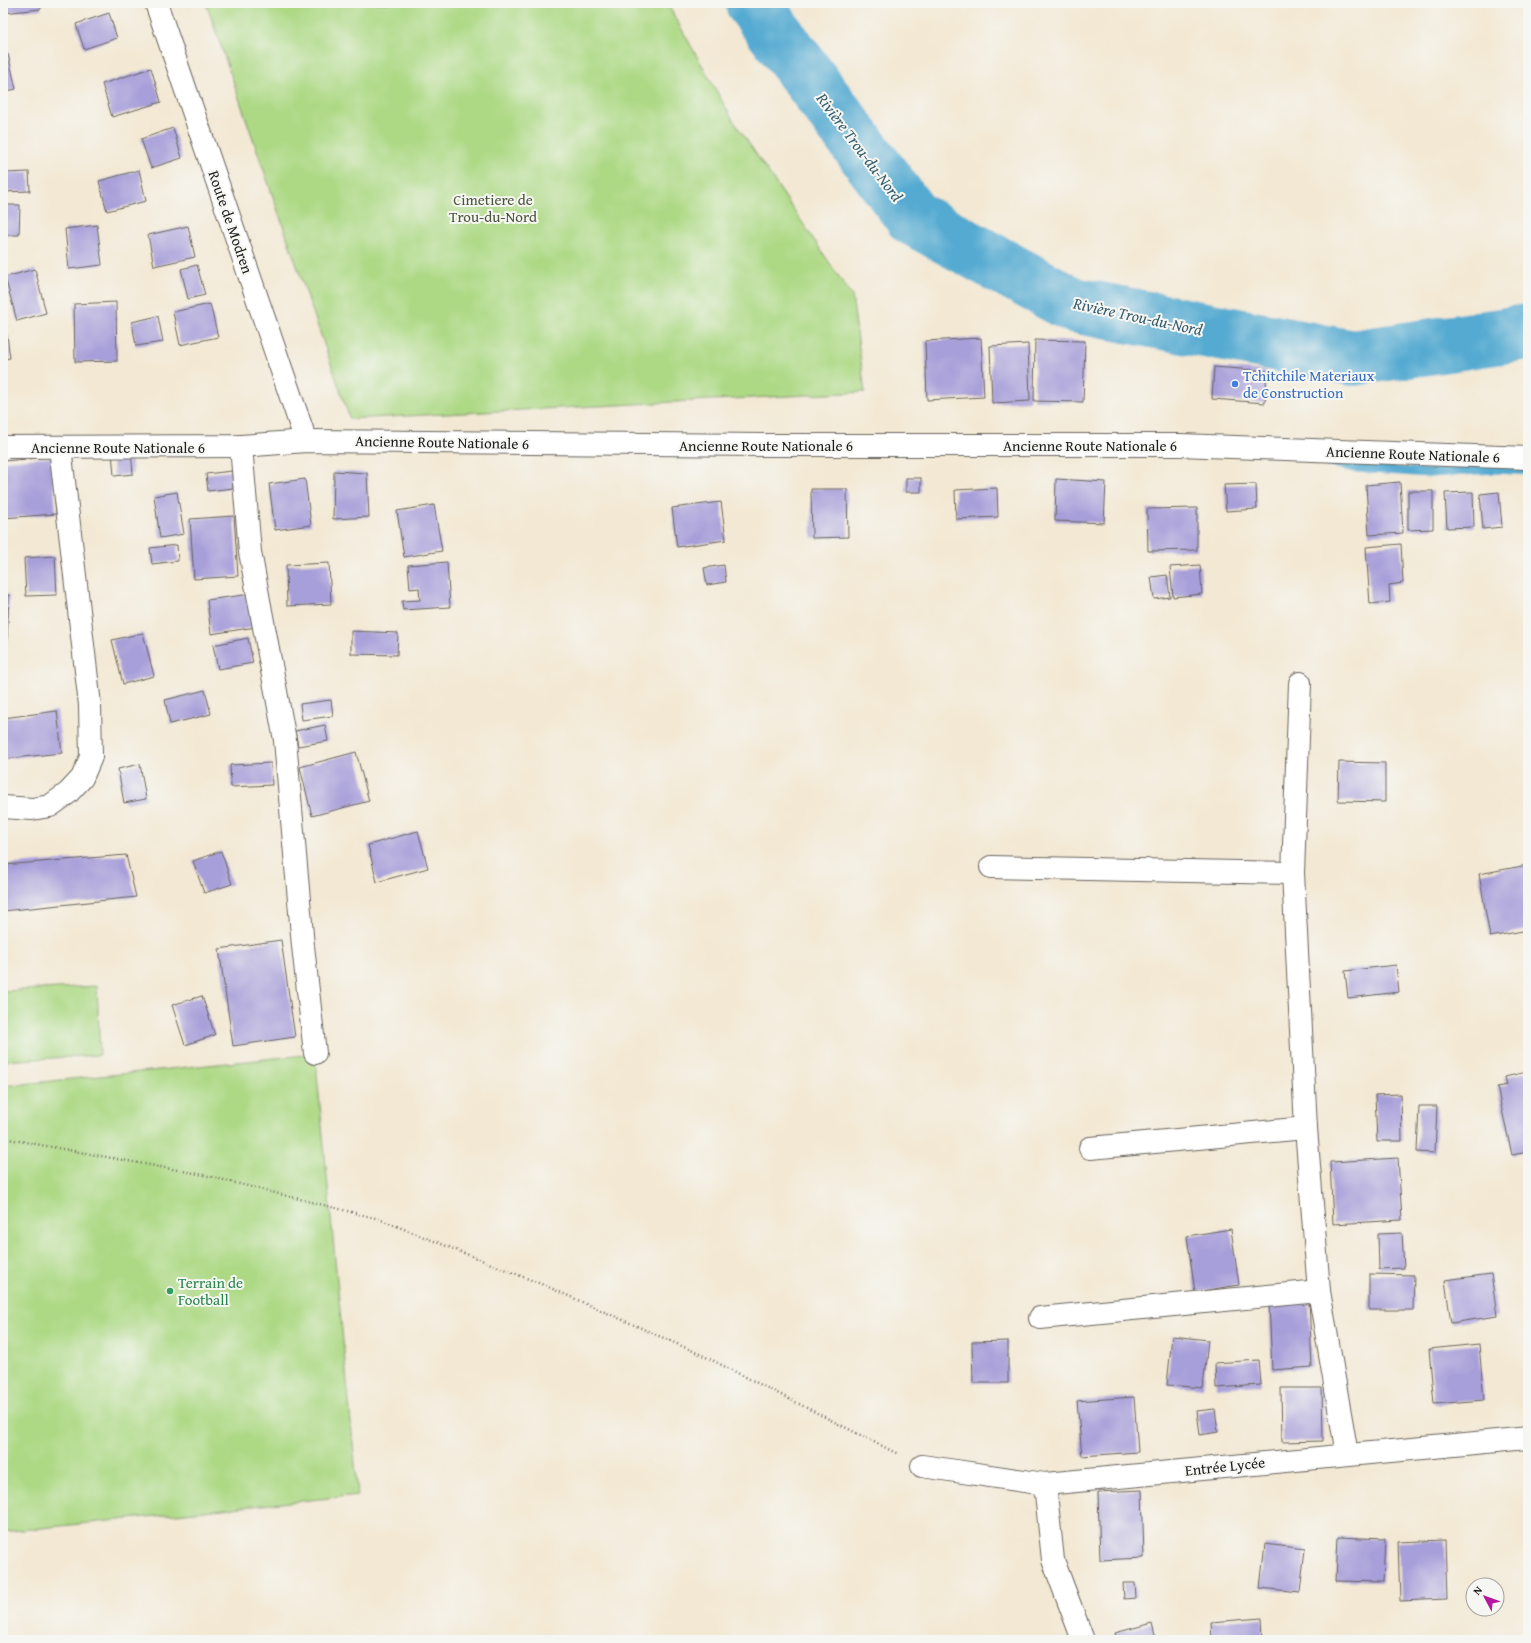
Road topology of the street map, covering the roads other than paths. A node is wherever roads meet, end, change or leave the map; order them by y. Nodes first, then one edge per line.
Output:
1 (156, 3) edge
2 (306, 441) junction
3 (241, 446) junction
4 (3, 447) edge
5 (60, 447) junction
6 (1528, 458) edge
7 (1300, 683) dead end
8 (3, 807) edge
9 (991, 867) dead end
10 (1293, 873) junction
11 (315, 1054) dead end
12 (1306, 1128) junction
13 (1090, 1148) dead end
14 (1319, 1291) junction
15 (1040, 1318) dead end
16 (1528, 1438) edge
17 (1347, 1454) junction
18 (922, 1466) road end
19 (1044, 1484) junction
20 (1083, 1640) edge

1 - 2 street, Route de Modren
2 - 3 street, Ancienne Route Nationale 6
2 - 6 street, Ancienne Route Nationale 6
3 - 5 street, Ancienne Route Nationale 6
3 - 11 street
4 - 5 street, Ancienne Route Nationale 6
5 - 8 street
7 - 10 street
9 - 10 street
10 - 12 street
12 - 13 street
12 - 14 street
14 - 15 street
14 - 17 street
16 - 17 street, Entrée Lycée
17 - 19 street, Entrée Lycée
18 - 19 street, Entrée Lycée
19 - 20 street

